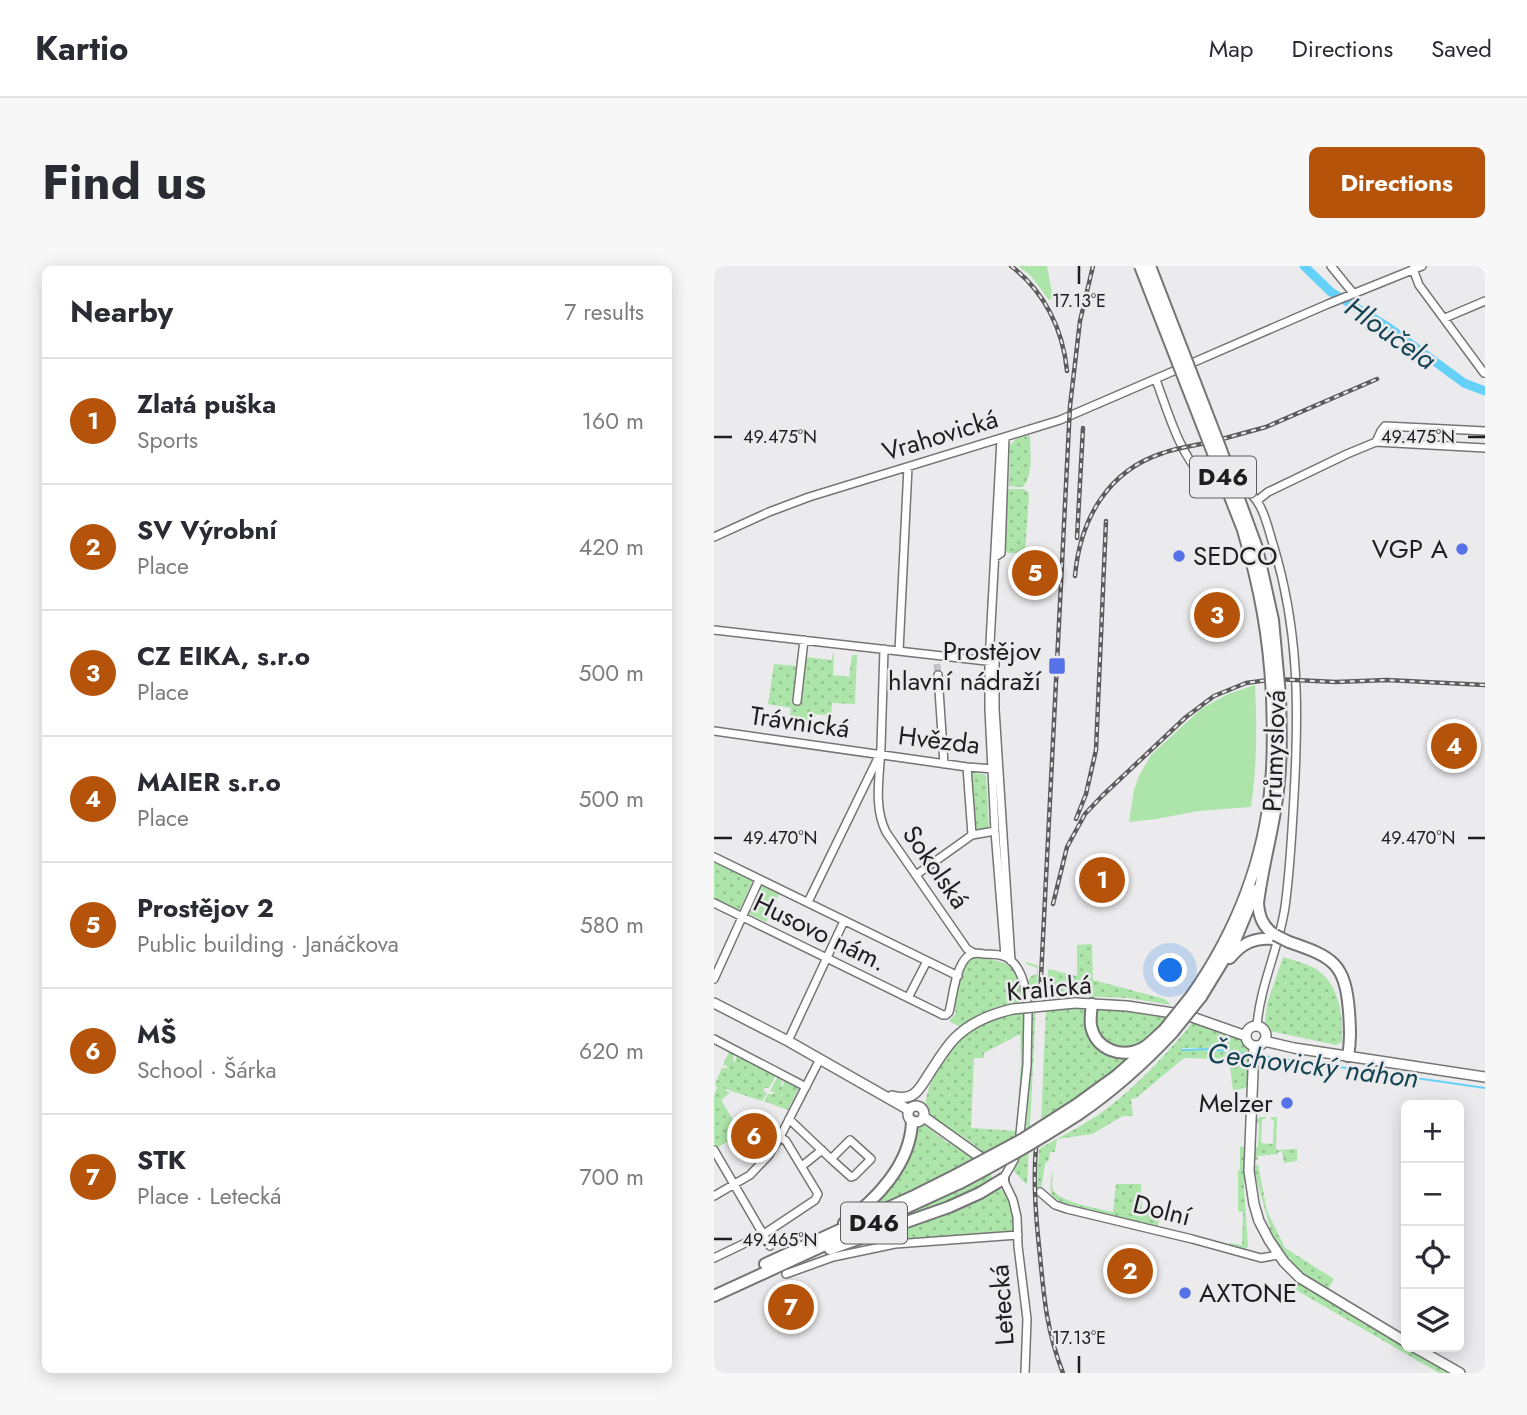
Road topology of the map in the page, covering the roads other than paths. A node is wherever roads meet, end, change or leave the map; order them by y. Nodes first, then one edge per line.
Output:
1 (1140, 266) edge
2 (1150, 266) edge
3 (1331, 266) edge
4 (1422, 266) edge
5 (1413, 270) junction
6 (1349, 295) junction
7 (1485, 301) edge
8 (1445, 318) junction
9 (1192, 363) dead end
10 (1176, 370) dead end
11 (1484, 373) edge
12 (1156, 380) junction
13 (1485, 431) edge
14 (1003, 438) junction
15 (987, 442) junction
16 (1376, 442) junction
17 (1485, 448) edge
18 (1000, 455) junction
19 (908, 467) junction
20 (1221, 482) dead end
21 (1240, 486) dead end
22 (1258, 500) junction
23 (714, 537) edge
24 (998, 555) junction
25 (714, 630) edge
26 (804, 639) junction
27 (884, 649) junction
28 (899, 651) junction
29 (992, 662) junction
30 (938, 675) tunnel mouth
31 (1276, 696) junction
32 (797, 701) dead end
33 (992, 709) junction
34 (714, 731) edge
35 (881, 754) junction
36 (944, 764) junction
37 (967, 767) junction
38 (995, 769) junction
39 (995, 831) junction
40 (972, 835) junction
41 (714, 857) edge
42 (1266, 857) junction
43 (916, 874) junction
44 (759, 880) junction
45 (808, 902) junction
46 (714, 903) edge
47 (742, 917) junction
48 (844, 920) junction
49 (1274, 937) junction
50 (974, 953) junction
51 (827, 959) junction
52 (1008, 959) junction
53 (927, 961) junction
54 (958, 976) junction
55 (714, 979) edge
56 (1213, 979) junction
57 (1196, 996) junction
58 (908, 998) junction
59 (1027, 1000) dead end
60 (714, 1003) edge
61 (1092, 1003) junction
62 (1028, 1011) dead end
63 (1173, 1013) dead end
64 (1192, 1017) dead end
65 (1250, 1030) junction
66 (1169, 1031) junction
67 (714, 1038) edge
68 (1265, 1038) junction
69 (788, 1041) junction
70 (1254, 1047) junction
71 (1348, 1056) junction
72 (820, 1059) junction
73 (937, 1063) junction
74 (1485, 1077) edge
75 (806, 1087) junction
76 (883, 1094) junction
77 (914, 1113) junction
78 (789, 1119) junction
79 (1020, 1134) dead end
80 (780, 1137) junction
81 (714, 1150) edge
82 (822, 1150) junction
83 (980, 1157) dead end
84 (831, 1159) junction
85 (1014, 1160) dead end
86 (802, 1166) junction
87 (999, 1174) junction
88 (958, 1179) junction
89 (736, 1185) junction
90 (1040, 1192) dead end
91 (714, 1196) edge
92 (764, 1234) junction
93 (1018, 1235) junction
94 (818, 1240) junction
95 (770, 1246) dead end
96 (1278, 1255) junction
97 (714, 1258) edge
98 (788, 1262) junction
99 (786, 1274) dead end
100 (714, 1289) edge
101 (714, 1296) edge
102 (1401, 1339) edge
103 (1423, 1352) edge
104 (1026, 1373) edge
105 (1460, 1373) edge

1 - 31 highway, D46, bridge
2 - 31 highway, D46, bridge
3 - 6 street
4 - 5 street
5 - 6 street
5 - 8 street
6 - 9 street
7 - 8 street
8 - 11 street
10 - 12 street, Vrahovická
12 - 14 street, Vrahovická
12 - 20 street
13 - 16 street
14 - 15 street, Vrahovická
14 - 18 street
14 - 24 street
15 - 18 street
15 - 19 street, Vrahovická
16 - 17 street
16 - 22 street
18 - 24 street
19 - 23 street, Vrahovická
19 - 28 street
21 - 22 street
22 - 65 street, Průmyslová
24 - 29 street
25 - 26 street
26 - 27 street
26 - 32 street
27 - 28 street
27 - 35 street, Sokolská
28 - 29 street
29 - 33 street
30 - 36 street
31 - 42 highway, D46
31 - 57 highway, D46
33 - 38 street
33 - 38 street
34 - 35 street, Trávnická
35 - 36 street, Hvězda
35 - 43 street, Sokolská
35 - 45 street
36 - 37 street, Hvězda
37 - 38 street, Hvězda
37 - 40 street
38 - 39 street
38 - 52 street
39 - 40 street
39 - 52 street
40 - 43 street
41 - 44 street, Husovo nám.
42 - 49 highway
42 - 56 highway, D46
43 - 50 street, Sokolská
44 - 45 street, Husovo nám.
44 - 47 street
45 - 48 street, Husovo nám.
46 - 47 street, Husovo nám.
47 - 51 street, Husovo nám.
47 - 55 street
48 - 51 street
48 - 53 street, Husovo nám.
49 - 56 highway
49 - 71 highway, bridge
50 - 52 street
50 - 54 street
51 - 58 street, Husovo nám.
51 - 69 street
52 - 59 street
53 - 54 street, Husovo nám.
53 - 58 street, Husovo nám.
54 - 58 street, Husovo nám.
56 - 57 highway, D46
57 - 66 highway, D46, bridge
60 - 69 main road
61 - 63 main road, Kralická
61 - 66 highway
61 - 73 main road, Kralická, bridge
62 - 79 street
64 - 65 main road
65 - 68 main road
65 - 70 main road
66 - 88 highway, D46, bridge
67 - 75 street
68 - 70 main road
68 - 71 main road
69 - 72 main road
70 - 96 main road
71 - 74 main road
72 - 75 street
72 - 76 main road
73 - 76 main road, Kralická
73 - 77 main road
75 - 78 street
76 - 77 main road
77 - 83 main road
77 - 94 highway
78 - 80 street
78 - 82 street
80 - 86 street
80 - 89 street
81 - 89 street
82 - 84 street
82 - 86 street
84 - 84 street
85 - 87 street
86 - 92 street
87 - 93 street, Letecká
87 - 98 highway
88 - 94 highway, D46
88 - 98 highway, D46
89 - 91 street
89 - 92 street
90 - 96 street, Dolní
92 - 95 street
92 - 97 street
93 - 99 street, Letecká
93 - 104 street, Letecká
94 - 100 highway, D46
96 - 102 main road
98 - 101 highway, D46
103 - 105 main road

